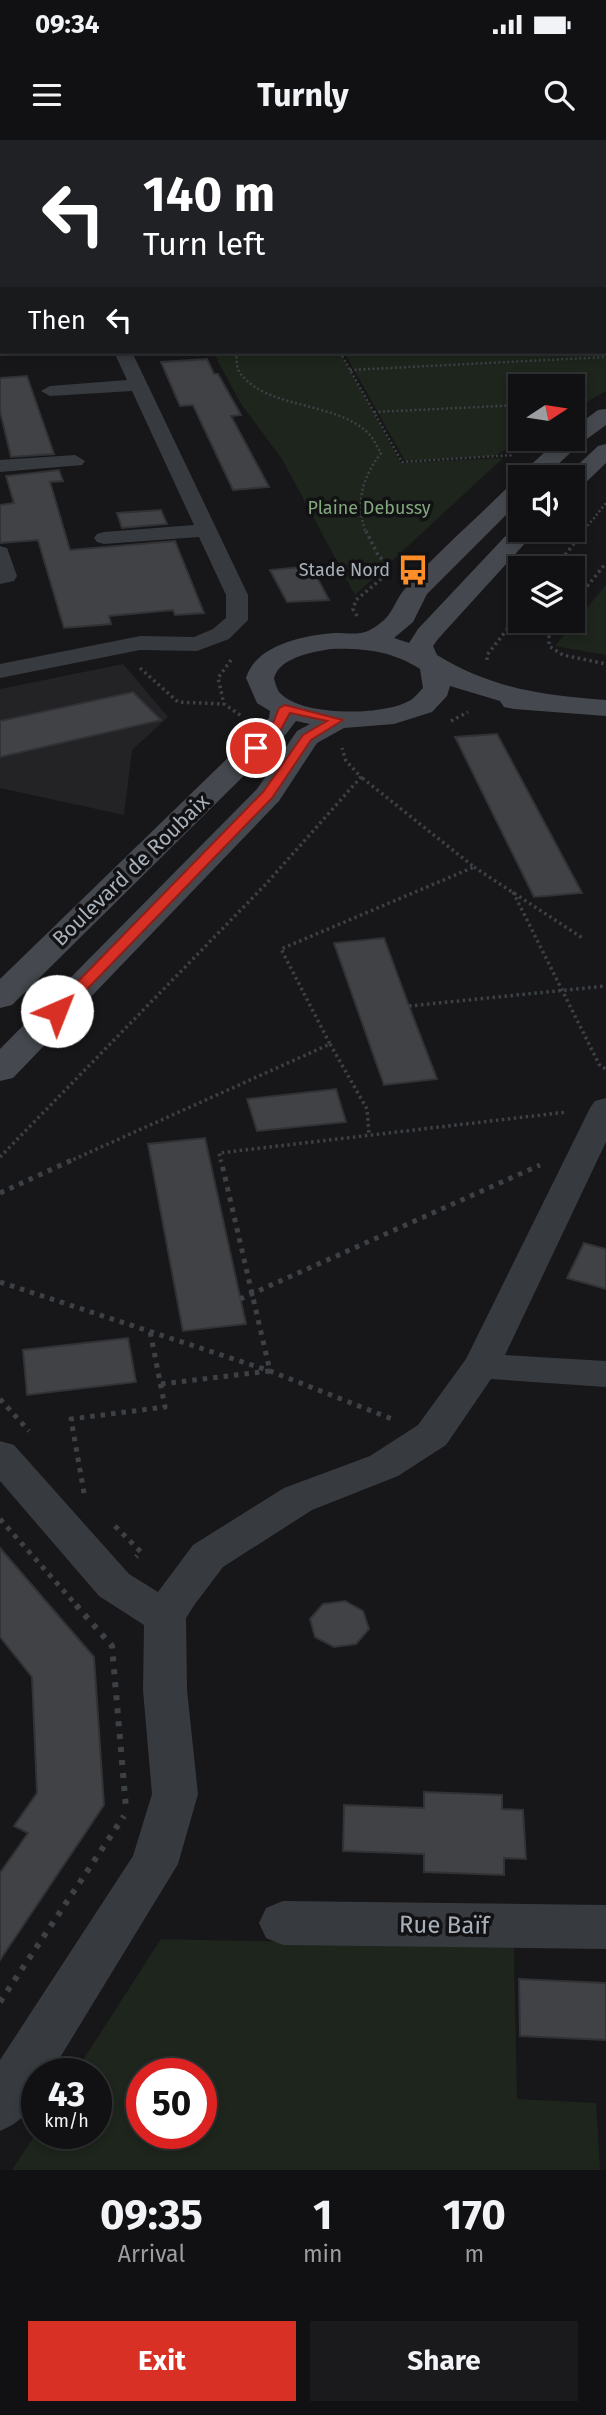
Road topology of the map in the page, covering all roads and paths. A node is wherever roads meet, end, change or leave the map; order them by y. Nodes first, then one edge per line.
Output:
1 (124, 354) edge
2 (236, 354) edge
3 (341, 354) edge
4 (606, 357) edge
5 (350, 370) junction
6 (139, 385) junction
7 (50, 391) dead end
8 (508, 406) edge
9 (374, 412) junction
10 (606, 415) edge
11 (585, 430) edge
12 (606, 451) edge
13 (558, 452) edge
14 (526, 455) dead end
15 (75, 461) dead end
16 (544, 465) edge
17 (0, 466) edge
18 (585, 471) edge
19 (508, 500) edge
20 (606, 503) edge
21 (206, 530) junction
22 (104, 538) dead end
23 (514, 542) edge
24 (0, 552) edge
25 (564, 556) edge
26 (606, 563) edge
27 (0, 577) edge
28 (585, 589) edge
29 (508, 628) edge
30 (364, 632) junction
31 (550, 633) edge
32 (117, 648) junction
33 (429, 663) junction
34 (606, 664) edge
35 (487, 668) dead end
36 (0, 671) edge
37 (538, 701) junction
38 (224, 704) dead end
39 (422, 705) junction
40 (285, 708) junction
41 (606, 708) edge
42 (339, 732) junction
43 (361, 777) junction
44 (474, 867) junction
45 (513, 892) junction
46 (584, 939) dead end
47 (606, 986) edge
48 (563, 991) junction
49 (0, 998) edge
50 (409, 1006) dead end
51 (330, 1044) junction
52 (606, 1069) edge
53 (0, 1070) edge
54 (591, 1121) edge
55 (369, 1135) junction
56 (0, 1157) edge
57 (0, 1192) edge
58 (0, 1282) edge
59 (252, 1294) junction
60 (240, 1299) dead end
61 (150, 1330) junction
62 (482, 1364) junction
63 (270, 1371) junction
64 (605, 1383) edge
65 (161, 1384) junction
66 (432, 1435) junction
67 (0, 1455) edge
68 (84, 1493) dead end
69 (0, 1519) edge
70 (166, 1617) junction
71 (283, 1923) dead end
72 (606, 1927) edge
73 (0, 2002) edge
74 (0, 2106) edge

1 - 6 street
2 - 30 path
3 - 5 path
4 - 5 path
5 - 9 path
6 - 7 street
6 - 21 street
8 - 9 path
9 - 14 path
10 - 11 main road
12 - 18 main road
13 - 16 main road
15 - 17 street
19 - 30 main road
20 - 25 path
21 - 22 street
21 - 32 street
23 - 33 main road
24 - 27 street
26 - 28 path
29 - 35 path
30 - 33 main road
30 - 40 main road
31 - 34 path
32 - 36 street
32 - 38 path
33 - 37 main road
33 - 39 main road
37 - 39 main road
37 - 41 main road
39 - 42 main road
40 - 42 main road
40 - 49 main road, Boulevard de Roubaix
42 - 43 path
42 - 53 main road, Boulevard de Roubaix
43 - 44 path
43 - 56 path
44 - 45 path
44 - 51 path
45 - 46 path
45 - 48 path
47 - 48 path
48 - 50 path
48 - 52 path
51 - 55 path
51 - 57 path
54 - 55 path
54 - 59 path
54 - 62 street
55 - 59 path
58 - 61 path
59 - 60 path
59 - 63 path
61 - 63 path
61 - 65 path
62 - 64 street
62 - 66 street
63 - 65 path
63 - 66 path
65 - 68 path
66 - 70 street
67 - 70 street
69 - 73 path
70 - 74 street
71 - 72 street, Rue Baïf

